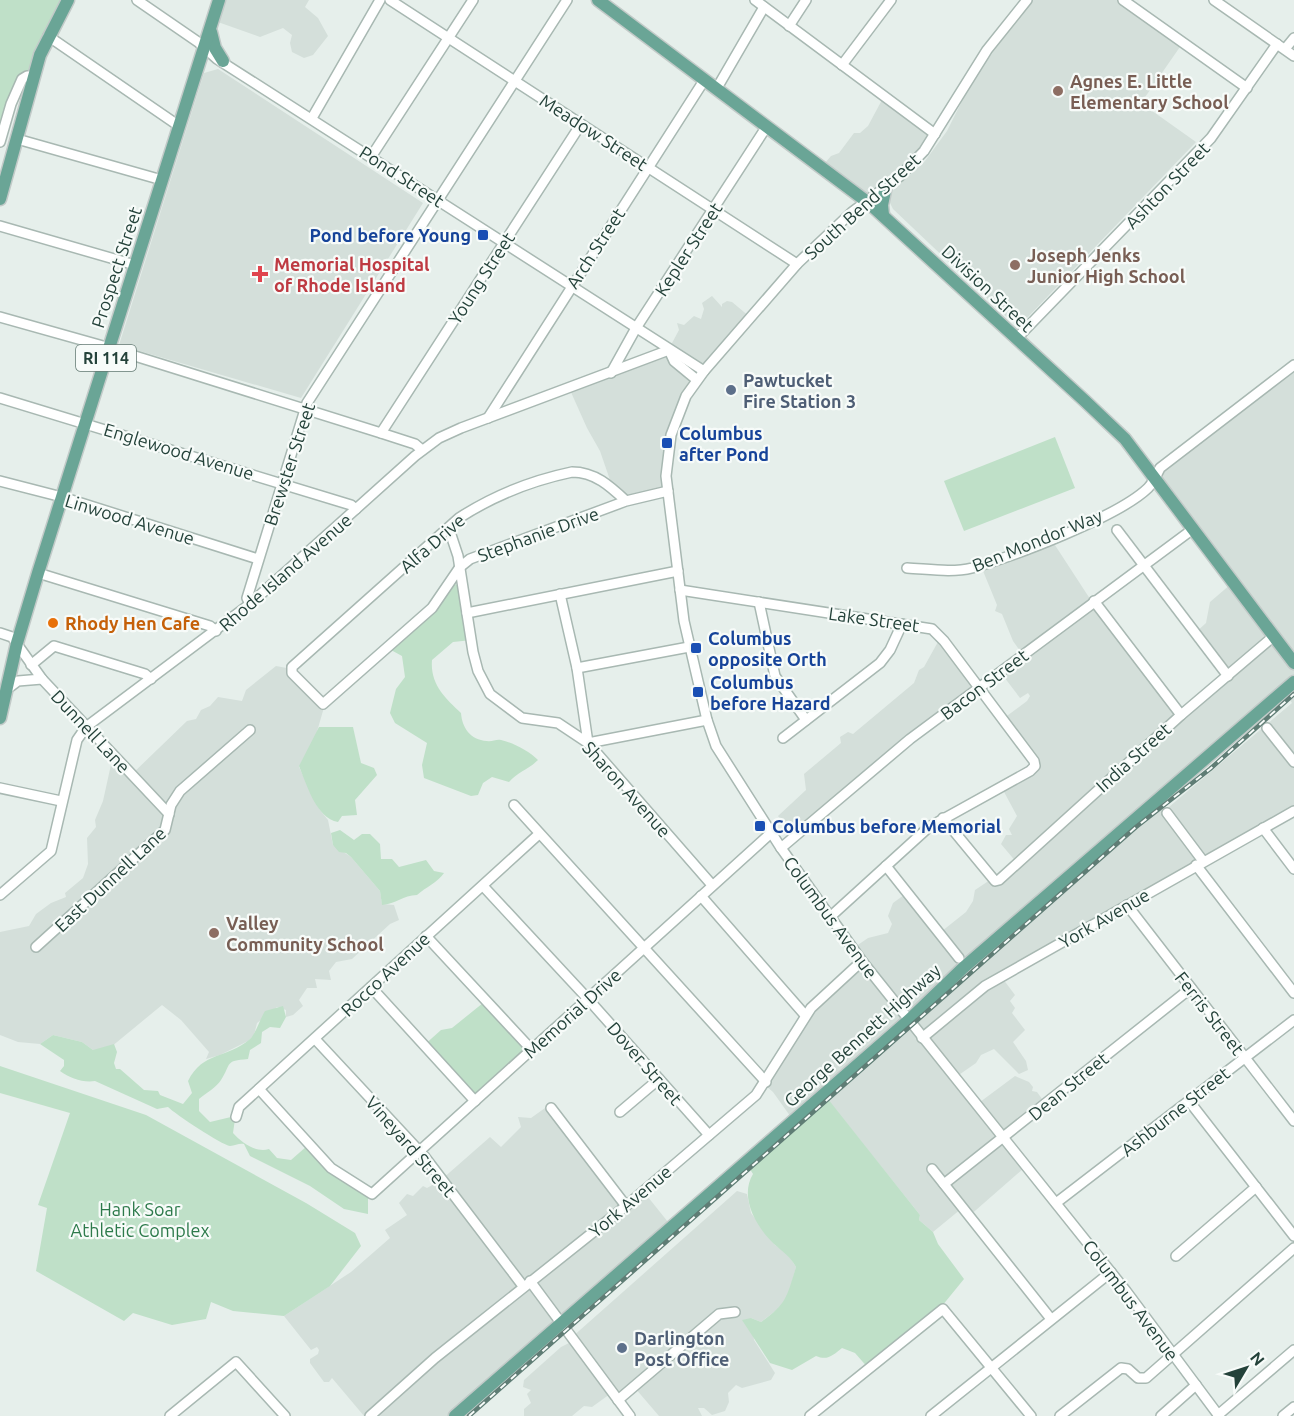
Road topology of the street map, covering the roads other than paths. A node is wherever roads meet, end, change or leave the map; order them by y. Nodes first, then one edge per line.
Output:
1 (68, 0) edge
2 (137, 0) edge
3 (219, 0) edge
4 (380, 0) edge
5 (390, 0) edge
6 (473, 0) edge
7 (567, 0) edge
8 (598, 0) edge
9 (754, 0) edge
10 (806, 0) edge
11 (891, 0) edge
12 (1027, 0) edge
13 (1123, 0) edge
14 (1214, 0) edge
15 (764, 7) junction
16 (210, 26) junction
17 (789, 26) junction
18 (48, 36) junction
19 (450, 37) junction
20 (1294, 38) edge
21 (1281, 47) junction
22 (205, 50) junction
23 (1294, 56) edge
24 (223, 61) junction
25 (842, 64) junction
26 (34, 76) junction
27 (705, 79) junction
28 (514, 80) junction
29 (717, 88) junction
30 (1247, 88) junction
31 (312, 118) junction
32 (581, 124) junction
33 (179, 126) junction
34 (767, 126) junction
35 (935, 134) junction
36 (17, 139) junction
37 (0, 142) edge
38 (371, 157) junction
39 (648, 166) junction
40 (162, 180) junction
41 (886, 186) junction
42 (437, 199) junction
43 (0, 200) edge
44 (866, 200) junction
45 (714, 209) junction
46 (883, 215) junction
47 (0, 226) edge
48 (504, 242) junction
49 (797, 264) junction
50 (135, 265) junction
51 (571, 286) junction
52 (0, 317) edge
53 (636, 328) junction
54 (1016, 339) junction
55 (109, 348) junction
56 (669, 350) junction
57 (1294, 365) edge
58 (704, 371) junction
59 (611, 373) junction
60 (697, 380) junction
61 (0, 398) edge
62 (305, 409) junction
63 (488, 418) junction
64 (86, 423) junction
65 (381, 433) junction
66 (422, 450) junction
67 (1155, 477) junction
68 (0, 482) edge
69 (282, 484) junction
70 (668, 491) junction
71 (62, 497) junction
72 (626, 501) junction
73 (356, 509) junction
74 (449, 529) junction
75 (1193, 529) junction
76 (1116, 530) dead end
77 (258, 559) junction
78 (1144, 564) junction
79 (460, 567) junction
80 (907, 568) dead end
81 (678, 570) junction
82 (38, 573) junction
83 (680, 590) junction
84 (560, 594) junction
85 (1094, 601) junction
86 (759, 602) junction
87 (250, 604) junction
88 (467, 613) junction
89 (902, 624) junction
90 (216, 631) junction
91 (0, 633) edge
92 (1274, 636) junction
93 (17, 643) junction
94 (689, 647) junction
95 (1294, 663) edge
96 (31, 664) junction
97 (577, 668) junction
98 (1228, 676) junction
99 (42, 679) junction
100 (151, 679) junction
101 (1294, 682) edge
102 (979, 688) junction
103 (6, 690) junction
104 (323, 704) joint
105 (0, 713) edge
106 (1180, 715) junction
107 (707, 720) junction
108 (806, 720) junction
109 (86, 727) junction
110 (1268, 728) dead end
111 (250, 730) dead end
112 (783, 738) dead end
113 (588, 743) junction
114 (1294, 762) edge
115 (0, 788) edge
116 (61, 801) junction
117 (514, 805) dead end
118 (1294, 811) edge
119 (1167, 813) dead end
120 (169, 814) junction
121 (943, 818) junction
122 (1263, 828) junction
123 (771, 833) junction
124 (539, 834) junction
125 (781, 848) junction
126 (1199, 863) junction
127 (886, 866) junction
128 (1294, 868) edge
129 (712, 885) junction
130 (483, 886) junction
131 (0, 895) edge
132 (701, 896) junction
133 (1127, 905) junction
134 (830, 917) junction
135 (426, 936) junction
136 (36, 947) dead end
137 (643, 948) junction
138 (958, 958) dead end
139 (862, 961) junction
140 (371, 987) junction
141 (1191, 988) junction
142 (1294, 993) edge
143 (588, 999) junction
144 (806, 1015) junction
145 (909, 1020) junction
146 (1294, 1020) edge
147 (922, 1038) junction
148 (315, 1039) junction
149 (531, 1049) junction
150 (1245, 1057) junction
151 (659, 1079) junction
152 (766, 1082) junction
153 (259, 1089) junction
154 (475, 1101) junction
155 (1189, 1101) junction
156 (551, 1108) dead end
157 (620, 1112) dead end
158 (236, 1117) dead end
159 (1294, 1120) edge
160 (709, 1135) junction
161 (1003, 1137) junction
162 (419, 1151) junction
163 (932, 1169) dead end
164 (944, 1184) junction
165 (1256, 1187) junction
166 (1056, 1203) junction
167 (626, 1206) junction
168 (1294, 1236) edge
169 (1294, 1248) edge
170 (1176, 1256) dead end
171 (1110, 1272) junction
172 (527, 1283) junction
173 (735, 1312) dead end
174 (1051, 1319) junction
175 (561, 1324) junction
176 (1294, 1350) edge
177 (1173, 1355) junction
178 (992, 1367) junction
179 (1196, 1385) junction
180 (618, 1400) junction
181 (1294, 1407) edge
182 (182, 1412) edge
183 (374, 1415) edge
184 (1219, 1415) edge
185 (170, 1416) edge
186 (285, 1416) edge
187 (455, 1416) edge
188 (630, 1416) edge
189 (810, 1416) edge
190 (931, 1416) edge
191 (1031, 1416) edge
192 (1060, 1416) edge
193 (1161, 1416) edge
194 (1283, 1416) edge

1 - 18 main road
2 - 22 street, Pond Street
3 - 16 main road, Prospect Street / RI 114
4 - 31 street
5 - 19 street, Meadow Street
6 - 19 street
7 - 28 street, Brewster Street
8 - 27 main road, Division Street
9 - 15 street
10 - 17 street
11 - 25 street
12 - 35 street, South Bend Street
13 - 30 street
14 - 21 street
15 - 17 street
15 - 29 street
16 - 22 main road, Prospect Street / RI 114
16 - 24 main road
17 - 25 street
18 - 26 main road
18 - 33 street
19 - 28 street, Meadow Street
19 - 38 street
20 - 21 street, Ashton Street
21 - 23 street
21 - 30 street, Ashton Street
22 - 24 street, Pond Street
22 - 33 main road, Prospect Street / RI 114
24 - 31 street, Pond Street
25 - 35 street
26 - 36 main road
26 - 37 street
27 - 29 main road, Division Street
27 - 39 street, Arch Street
28 - 32 street, Meadow Street
28 - 42 street, Brewster Street
29 - 34 main road, Division Street
30 - 54 street, Ashton Street
31 - 38 street, Pond Street
32 - 39 street, Meadow Street
32 - 48 street, Young Street
33 - 40 main road, Prospect Street / RI 114
34 - 44 main road, Division Street
34 - 45 street, Kepler Street
35 - 41 street, South Bend Street
36 - 40 street
36 - 43 main road
38 - 42 street, Pond Street
39 - 45 street, Meadow Street
39 - 51 street, Arch Street
40 - 50 main road, Prospect Street / RI 114
41 - 44 street, South Bend Street
41 - 46 main road
42 - 48 street, Pond Street
42 - 62 street, Brewster Street
44 - 46 main road, Division Street
44 - 49 street, South Bend Street
45 - 49 street, Meadow Street
45 - 53 street, Kepler Street
46 - 54 main road, Division Street
47 - 50 street
48 - 51 street, Pond Street
48 - 65 street, Young Street
49 - 58 street, South Bend Street
50 - 55 main road, Prospect Street / RI 114
51 - 53 street, Pond Street
51 - 63 street, Arch Street
52 - 55 street
53 - 56 street, Pond Street
53 - 59 street, Kepler Street
54 - 67 main road, Division Street
55 - 62 street
55 - 64 main road, Prospect Street / RI 114
56 - 58 street, Pond Street
56 - 59 street, Rhode Island Avenue
56 - 60 street, Pond Street
57 - 67 street, Ben Mondor Way
58 - 60 street, Columbus Avenue
59 - 63 street, Rhode Island Avenue
60 - 70 street, Columbus Avenue
61 - 64 street, Englewood Avenue
62 - 65 street
62 - 69 street, Brewster Street
63 - 66 street, Rhode Island Avenue
64 - 69 street, Englewood Avenue
64 - 71 main road, Prospect Street / RI 114
65 - 66 street
66 - 73 street, Rhode Island Avenue
67 - 75 main road, Division Street
67 - 80 street, Ben Mondor Way
68 - 71 street, Linwood Avenue
69 - 73 street, Englewood Avenue
69 - 77 street, Brewster Street
70 - 72 street, Stephanie Drive
70 - 81 street, Columbus Avenue
71 - 77 street, Linwood Avenue
71 - 82 main road, Prospect Street / RI 114
72 - 74 street, Alfa Drive
72 - 79 street, Stephanie Drive
73 - 87 street, Rhode Island Avenue
74 - 79 street, Sharon Avenue
74 - 104 street, Alfa Drive
75 - 78 street, Bacon Street
75 - 92 main road, Division Street
76 - 78 street
77 - 87 street, Brewster Street
78 - 85 street, Bacon Street
78 - 98 street
79 - 88 street, Sharon Avenue
79 - 104 street, Stephanie Drive
81 - 83 street, Columbus Avenue
81 - 84 street
82 - 90 street
82 - 93 main road, Prospect Street / RI 114
83 - 86 street, Lake Street
83 - 94 street, Columbus Avenue
84 - 88 street
84 - 97 street
85 - 102 street, Bacon Street
85 - 106 street
86 - 89 street, Lake Street
86 - 108 street
87 - 90 street, Rhode Island Avenue
88 - 113 street, Sharon Avenue
89 - 102 street, Lake Street
89 - 108 street
90 - 100 street, Rhode Island Avenue
91 - 93 street
92 - 95 main road, Division Street
92 - 98 street, India Street
93 - 96 street, Dunnell Lane
93 - 103 main road, Prospect Street / RI 114
94 - 97 street
94 - 107 street, Columbus Avenue
96 - 99 street, Dunnell Lane
96 - 100 street
97 - 113 street
98 - 106 street, India Street
99 - 103 street
99 - 109 street, Dunnell Lane
100 - 109 street, Rhode Island Avenue
101 - 145 main road, George Bennett Highway
102 - 121 street, Lake Street
102 - 125 street, Bacon Street
103 - 105 main road, Prospect Street / RI 114
106 - 121 street, India Street
107 - 113 street
107 - 123 street, Columbus Avenue
108 - 112 street
109 - 116 street, Rhode Island Avenue
109 - 120 street, Dunnell Lane
110 - 114 street
111 - 120 street, East Dunnell Lane
113 - 129 street, Sharon Avenue
115 - 116 street
116 - 131 street, Rhode Island Avenue
117 - 124 street
118 - 122 street, York Avenue
119 - 126 street
120 - 136 street, East Dunnell Lane
121 - 127 street
122 - 126 street, York Avenue
122 - 128 street
123 - 125 street, Columbus Avenue
123 - 129 street, Memorial Drive
124 - 130 street, Rocco Avenue
124 - 137 street
125 - 134 street, Columbus Avenue
126 - 133 street, York Avenue
126 - 142 street
127 - 134 street
127 - 138 street
129 - 132 street, Memorial Drive
130 - 135 street, Rocco Avenue
130 - 143 street, Dover Street
132 - 137 street, Memorial Drive
132 - 144 street
133 - 141 street, Ferris Street
133 - 147 street, York Avenue
134 - 139 street, Columbus Avenue
135 - 140 street, Rocco Avenue
135 - 149 street
137 - 143 street, Memorial Drive
137 - 152 street
139 - 144 street, York Avenue
139 - 145 street, Columbus Avenue
140 - 148 street, Rocco Avenue
140 - 154 street
141 - 150 street, Ferris Street
141 - 161 street, Dean Street
143 - 149 street, Memorial Drive
143 - 151 street, Dover Street
144 - 152 street, York Avenue
145 - 147 street, Columbus Avenue
145 - 175 main road, George Bennett Highway
146 - 150 street, Ashburne Street
147 - 161 street, Columbus Avenue
148 - 153 street, Rocco Avenue
148 - 162 street, Vineyard Street
149 - 154 street, Memorial Drive
150 - 155 street, Ashburne Street
150 - 159 street, Ferris Street
151 - 157 street
151 - 160 street, Dover Street
152 - 160 street, York Avenue
153 - 158 street, Rocco Avenue
153 - 162 street, Memorial Drive
154 - 162 street, Memorial Drive
155 - 165 street
155 - 166 street, Ashburne Street
156 - 167 street
160 - 167 street, York Avenue
161 - 164 street, Dean Street
161 - 166 street, Columbus Avenue
162 - 172 street, Vineyard Street
163 - 164 street
164 - 174 street
165 - 168 street
165 - 170 street
166 - 171 street, Columbus Avenue
167 - 172 street, York Avenue
169 - 177 street
171 - 174 street
171 - 177 street, Columbus Avenue
172 - 175 street, Vineyard Street
172 - 183 street, York Avenue
173 - 180 street
174 - 178 street
175 - 180 street, Vineyard Street
175 - 187 main road, George Bennett Highway
176 - 184 street
177 - 179 street, Columbus Avenue
177 - 192 street
178 - 189 street
178 - 190 street
178 - 191 street
179 - 184 street, Columbus Avenue
179 - 193 street
180 - 188 street, Vineyard Street
181 - 194 street
182 - 185 street
182 - 186 street

